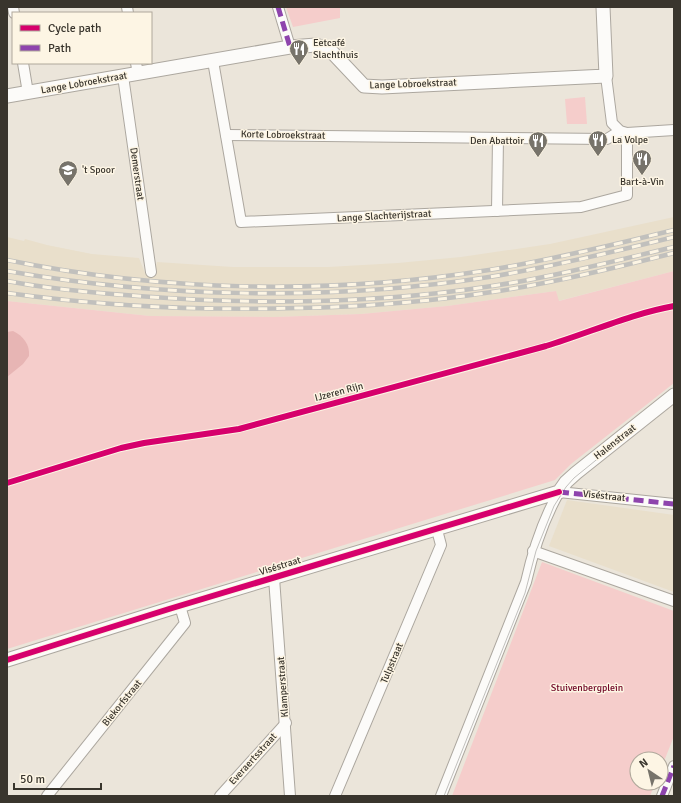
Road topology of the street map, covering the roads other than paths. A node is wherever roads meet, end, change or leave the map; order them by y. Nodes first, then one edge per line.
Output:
1 (278, 7) edge
2 (603, 7) edge
3 (290, 48) junction
4 (213, 61) junction
5 (23, 64) edge
6 (137, 68) edge
7 (123, 76) junction
8 (606, 76) junction
9 (28, 93) junction
10 (7, 96) edge
11 (674, 130) edge
12 (624, 132) junction
13 (226, 135) junction
14 (498, 138) junction
15 (497, 211) junction
16 (151, 272) dead end
17 (674, 395) edge
18 (559, 492) junction
19 (674, 504) edge
20 (437, 530) junction
21 (533, 551) junction
22 (274, 578) junction
23 (674, 601) edge
24 (180, 606) junction
25 (7, 660) edge
26 (286, 723) junction
27 (674, 766) edge
28 (47, 796) edge
29 (220, 796) edge
30 (290, 796) edge
31 (335, 796) edge
32 (441, 796) edge
33 (662, 796) edge

1 - 3 street
2 - 8 street
3 - 4 street, Lange Lobroekstraat
3 - 8 street, Lange Lobroekstraat
4 - 6 street, Lange Lobroekstraat
4 - 13 street, Lange Slachterijstraat
5 - 9 street
6 - 7 street, Lange Lobroekstraat
7 - 9 street, Lange Lobroekstraat
7 - 16 street, Demerstraat
8 - 12 street
9 - 10 street, Lange Lobroekstraat
11 - 12 street
12 - 14 street, Korte Lobroekstraat
12 - 15 street, Lange Slachterijstraat
13 - 14 street, Korte Lobroekstraat
13 - 15 street, Lange Slachterijstraat
14 - 15 street
17 - 18 street, Halenstraat
18 - 19 street, Viséstraat
18 - 20 street, Viséstraat
18 - 21 street
20 - 22 street, Viséstraat
20 - 31 street, Tulpstraat
21 - 23 street
21 - 32 street
22 - 24 street, Viséstraat
22 - 26 street, Klamperstraat
24 - 25 street, Viséstraat
24 - 28 street, Biekorfstraat
26 - 29 street, Everaertsstraat
26 - 30 street, Klamperstraat
27 - 33 street

